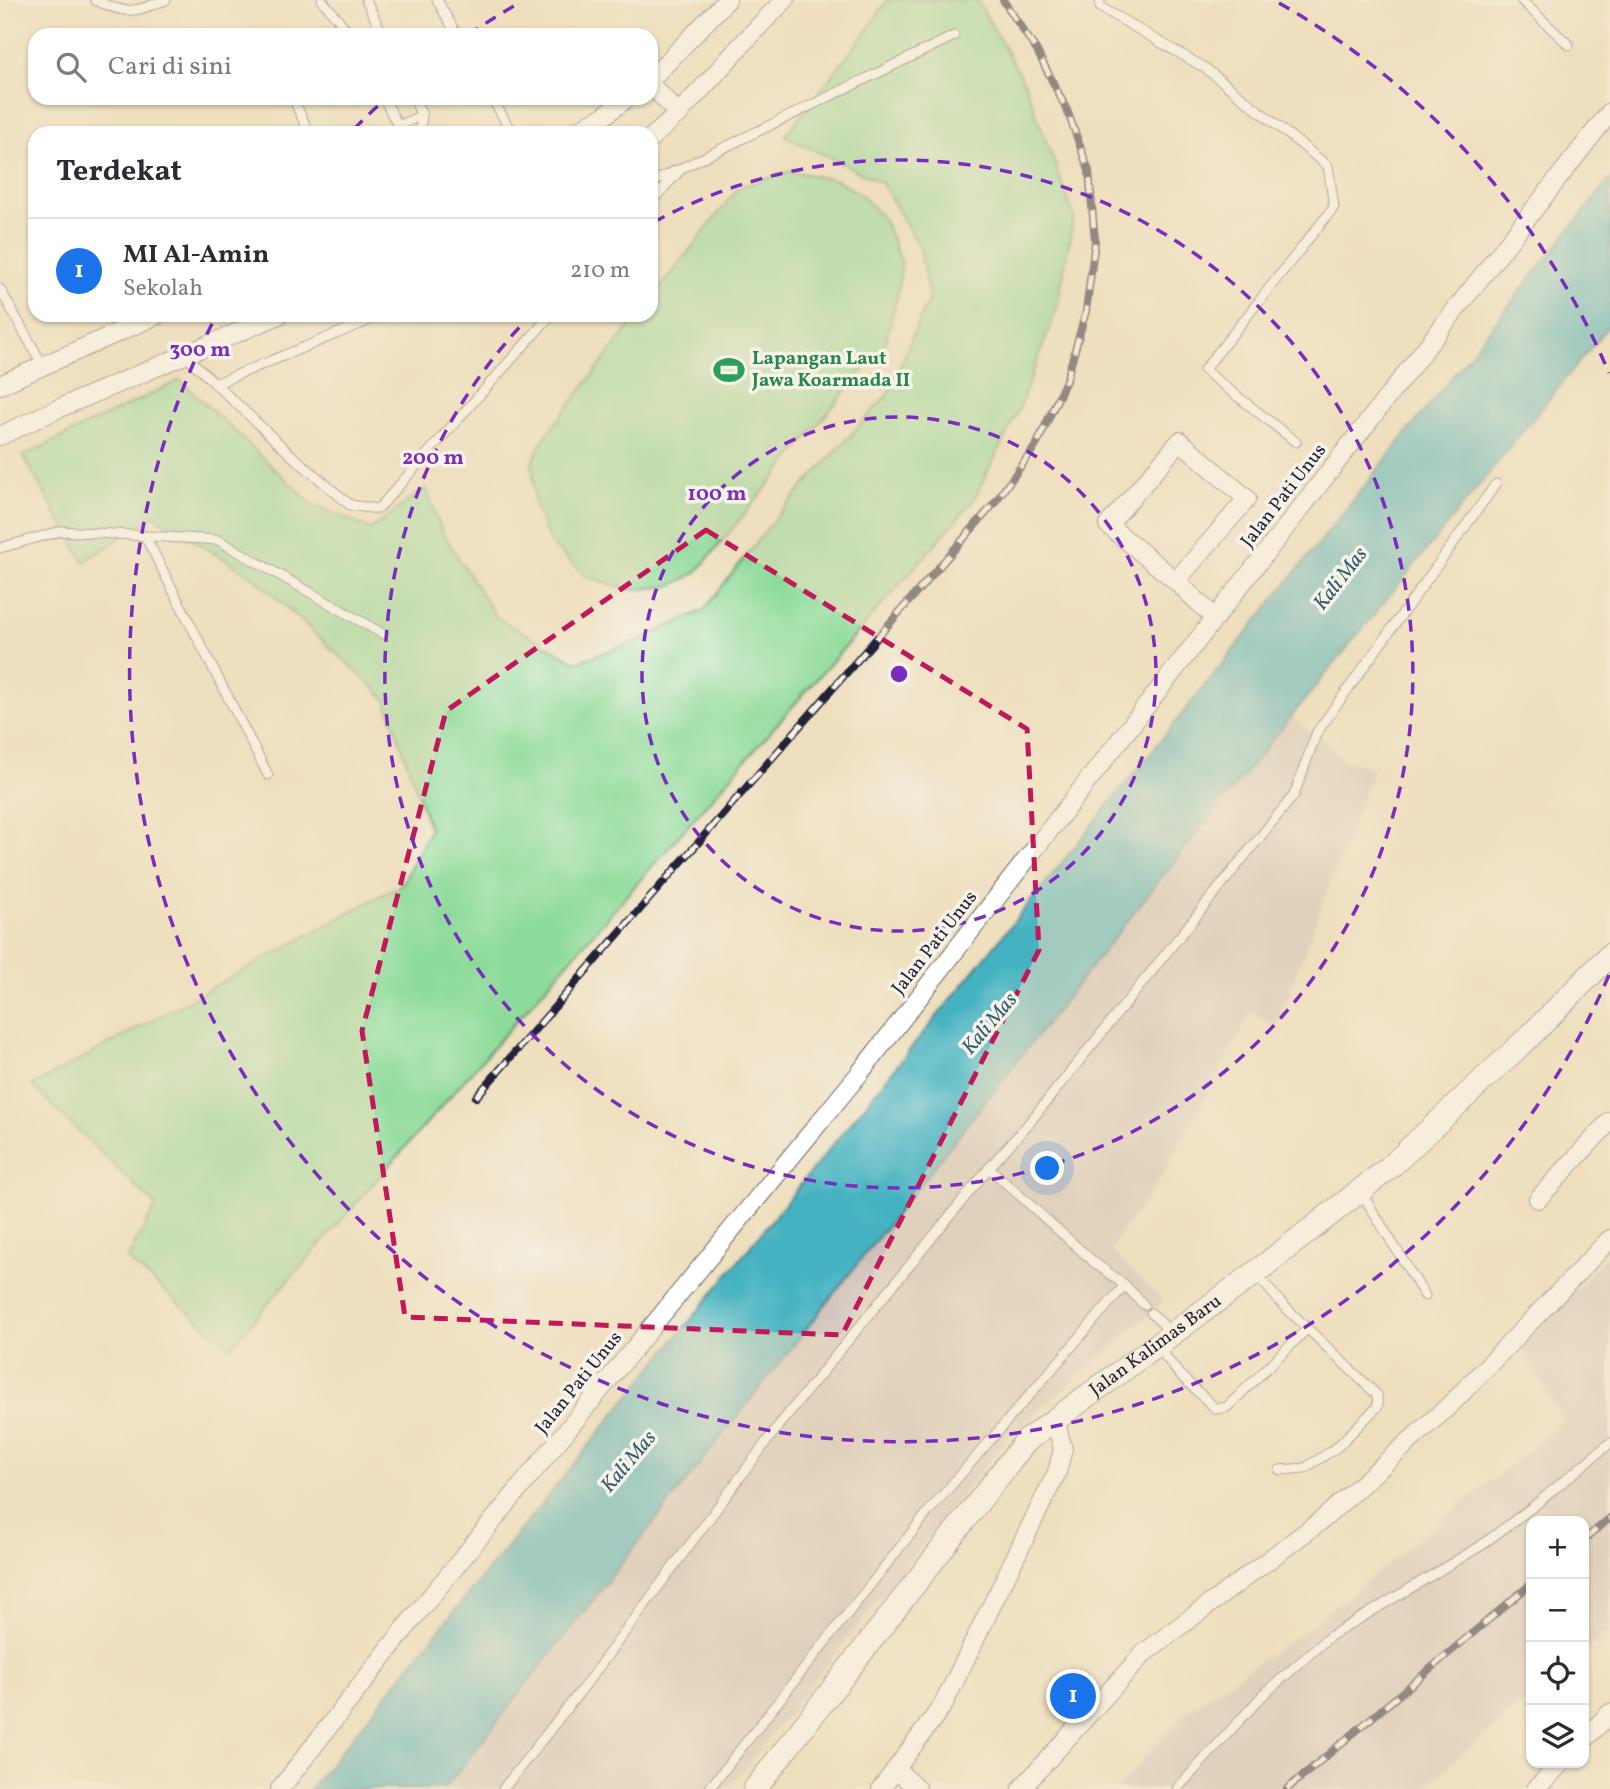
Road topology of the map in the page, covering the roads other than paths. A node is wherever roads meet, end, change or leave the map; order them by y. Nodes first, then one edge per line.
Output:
1 (95, 0) edge
2 (166, 0) edge
3 (322, 0) edge
4 (366, 0) edge
5 (437, 0) edge
6 (727, 0) edge
7 (785, 0) edge
8 (1101, 0) edge
9 (1521, 0) edge
10 (153, 2) edge
11 (345, 28) edge
12 (380, 28) edge
13 (453, 28) edge
14 (954, 36) dead end
15 (1569, 45) dead end
16 (658, 72) edge
17 (658, 92) edge
18 (296, 105) edge
19 (388, 105) edge
20 (417, 105) edge
21 (496, 105) edge
22 (618, 105) edge
23 (1610, 112) edge
24 (679, 114) junction
25 (422, 115) junction
26 (306, 126) edge
27 (398, 126) joint
28 (421, 126) edge
29 (508, 126) edge
30 (586, 126) edge
31 (658, 132) edge
32 (682, 168) junction
33 (658, 180) edge
34 (658, 194) edge
35 (0, 289) edge
36 (141, 322) edge
37 (263, 322) edge
38 (365, 322) edge
39 (545, 322) edge
40 (185, 355) junction
41 (42, 364) junction
42 (215, 384) junction
43 (0, 385) edge
44 (0, 436) edge
45 (1296, 442) dead end
46 (1496, 484) dead end
47 (145, 536) junction
48 (0, 548) edge
49 (1176, 581) junction
50 (1215, 618) junction
51 (383, 634) dead end
52 (268, 775) dead end
53 (1610, 955) edge
54 (1610, 1121) edge
55 (989, 1168) junction
56 (1360, 1191) junction
57 (1538, 1199) dead end
58 (1610, 1239) edge
59 (1255, 1273) junction
60 (1125, 1285) junction
61 (1425, 1296) dead end
62 (1307, 1329) junction
63 (1165, 1340) junction
64 (1055, 1419) junction
65 (1610, 1443) edge
66 (1280, 1470) dead end
67 (1610, 1713) edge
68 (1589, 1735) edge
69 (1556, 1768) edge
70 (897, 1769) junction
71 (281, 1789) edge
72 (503, 1789) edge
73 (709, 1789) edge
74 (755, 1789) edge
75 (881, 1789) edge
76 (916, 1789) edge
77 (1021, 1789) edge
78 (1177, 1789) edge
79 (1536, 1789) edge

1 - 10 lane
2 - 10 lane
3 - 11 lane
4 - 12 lane
5 - 13 lane
6 - 16 street
7 - 24 street
8 - 45 lane
9 - 15 lane
14 - 32 lane
17 - 24 street
18 - 26 lane
19 - 27 lane
20 - 25 lane
21 - 29 lane
22 - 30 street
23 - 50 street, Jalan Pati Unus
24 - 31 street
25 - 27 lane
25 - 28 lane
32 - 33 lane
32 - 34 lane
35 - 41 lane
36 - 41 street
37 - 40 street
38 - 42 lane
39 - 42 lane
40 - 42 lane
40 - 44 street
41 - 43 street
46 - 55 lane
47 - 48 lane
47 - 51 lane
47 - 52 lane
49 - 49 street
49 - 50 street
50 - 71 street, Jalan Pati Unus
53 - 56 street, Jalan Kalimas Baru
54 - 57 street
55 - 60 lane
55 - 72 lane
56 - 59 street, Jalan Kalimas Baru
56 - 61 lane
58 - 77 street
59 - 62 lane
59 - 63 street, Jalan Kalimas Baru
60 - 63 lane
60 - 73 lane
62 - 63 lane
62 - 66 lane
63 - 64 street, Jalan Kalimas Baru
64 - 70 street
64 - 74 street, Jalan Kalimas Baru
65 - 78 lane
67 - 68 street
69 - 79 street
70 - 75 street
70 - 76 street

